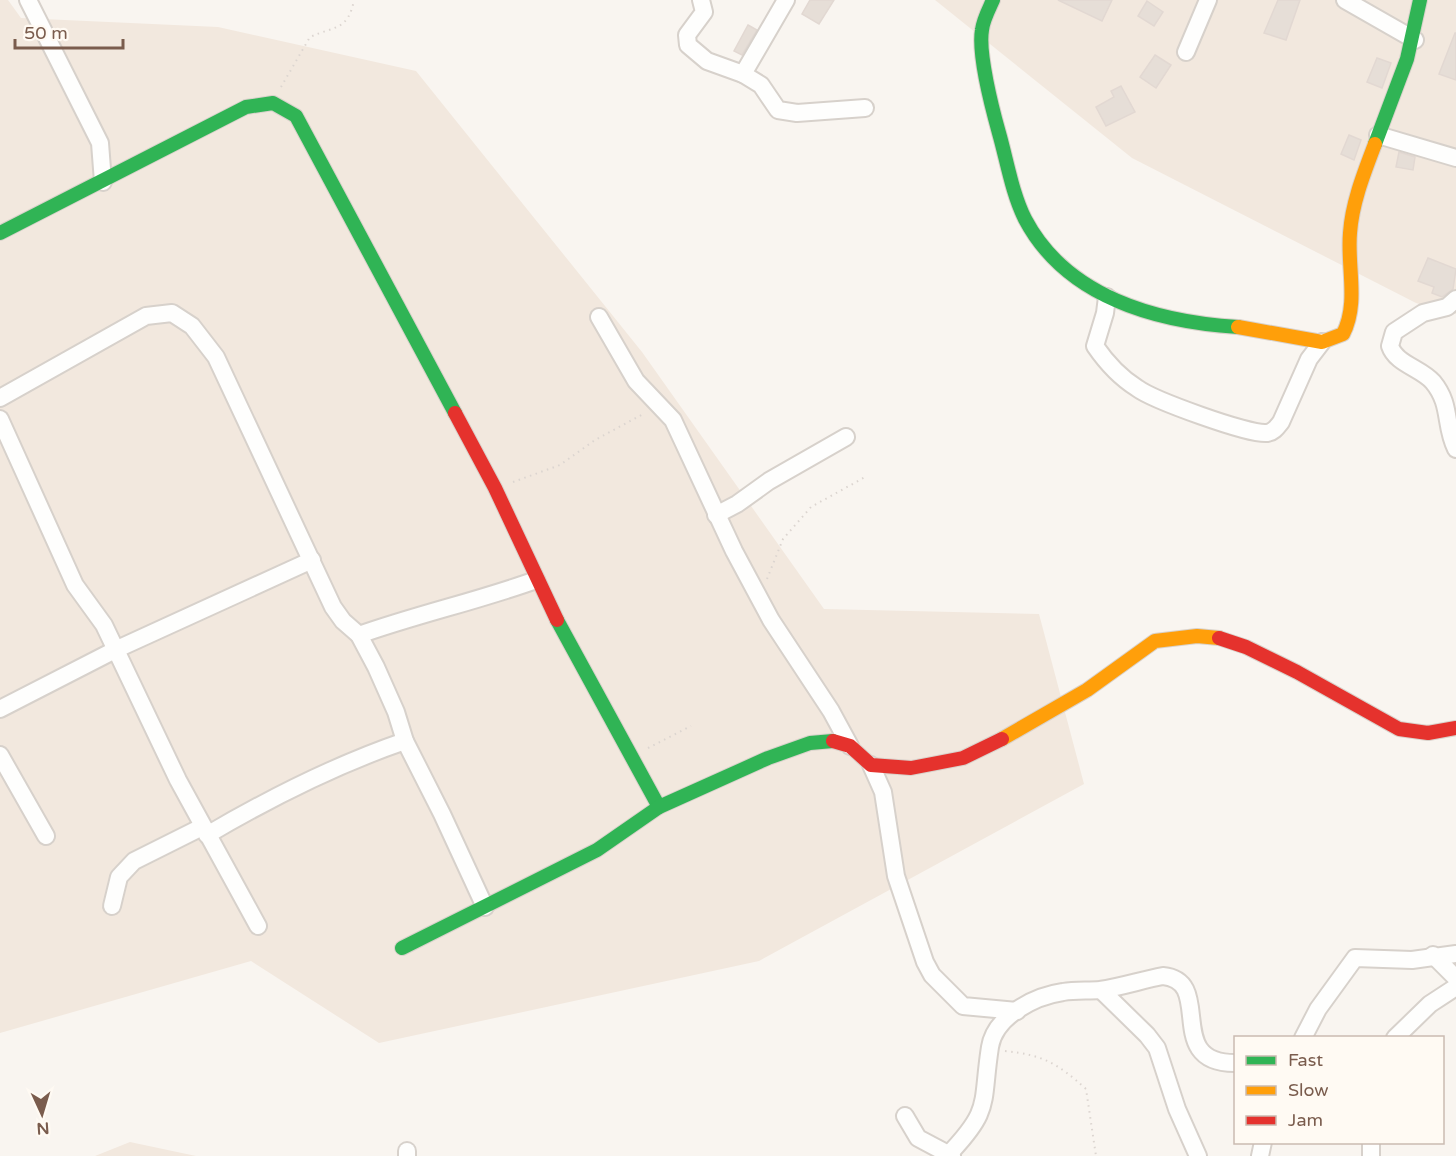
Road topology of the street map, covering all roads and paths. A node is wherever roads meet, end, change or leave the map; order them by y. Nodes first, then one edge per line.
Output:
1 (28, 0) edge
2 (354, 0) edge
3 (701, 0) edge
4 (786, 0) edge
5 (993, 0) edge
6 (1208, 0) edge
7 (1345, 0) edge
8 (1420, 0) edge
9 (1415, 40) junction
10 (1186, 52) dead end
11 (743, 74) junction
12 (273, 103) junction
13 (865, 108) dead end
14 (1378, 135) junction
15 (1456, 159) edge
16 (104, 182) junction
17 (0, 233) edge
18 (1107, 297) junction
19 (1456, 299) edge
20 (599, 317) dead end
21 (1322, 342) junction
22 (0, 398) edge
23 (661, 405) junction
24 (0, 419) edge
25 (846, 437) dead end
26 (1456, 449) edge
27 (867, 476) dead end
28 (495, 488) junction
29 (716, 515) junction
30 (312, 560) junction
31 (536, 580) junction
32 (761, 603) junction
33 (359, 635) junction
34 (115, 650) junction
35 (0, 709) edge
36 (691, 726) dead end
37 (1456, 728) edge
38 (405, 741) junction
39 (850, 746) junction
40 (0, 756) edge
41 (630, 757) junction
42 (871, 765) junction
43 (659, 807) junction
44 (204, 831) junction
45 (46, 836) dead end
46 (112, 906) dead end
47 (485, 907) junction
48 (258, 926) dead end
49 (402, 948) dead end
50 (1456, 954) edge
51 (1433, 955) junction
52 (1456, 978) edge
53 (1456, 987) edge
54 (1101, 990) junction
55 (1017, 1011) junction
56 (1304, 1036) edge
57 (1397, 1036) edge
58 (990, 1049) junction
59 (1234, 1063) edge
60 (905, 1116) dead end
61 (950, 1155) edge
62 (1096, 1156) edge
63 (1198, 1156) edge

1 - 16 street
2 - 12 path
3 - 11 street
4 - 11 street
5 - 18 street
6 - 10 street
7 - 9 street
8 - 9 street
9 - 14 street
11 - 13 street
12 - 16 street
12 - 28 street
14 - 15 street
14 - 21 street
16 - 17 street
18 - 21 street
18 - 21 street
19 - 26 street
20 - 23 street
22 - 30 street
23 - 28 path
23 - 29 street
24 - 34 street
25 - 29 street
27 - 32 path
28 - 31 street
29 - 32 street
30 - 33 street
30 - 34 street
31 - 33 street
31 - 41 street
32 - 39 street
33 - 38 street
34 - 35 street
34 - 44 street
36 - 41 path
37 - 42 street
38 - 44 street
38 - 47 street
39 - 42 street
39 - 43 street
40 - 45 street
41 - 43 street
42 - 55 street
43 - 47 street
44 - 46 street
44 - 48 street
47 - 49 street
50 - 51 street
51 - 52 street
51 - 56 street
53 - 57 street
54 - 55 street
54 - 59 street
54 - 63 street
55 - 58 street
58 - 61 street
58 - 62 path
60 - 61 street

